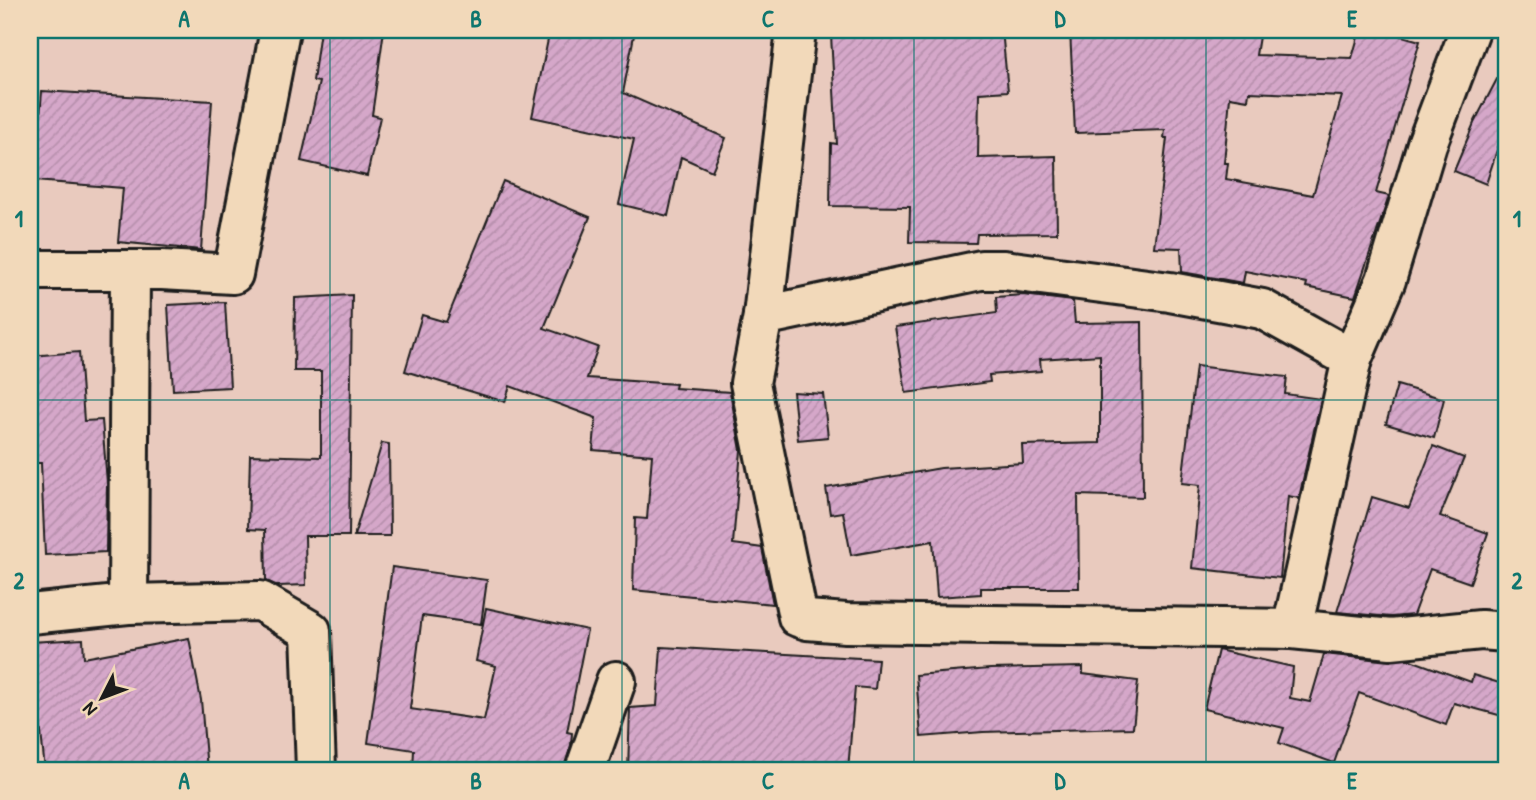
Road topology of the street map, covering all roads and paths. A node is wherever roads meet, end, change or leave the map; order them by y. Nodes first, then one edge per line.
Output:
1 (280, 30) edge
2 (796, 30) edge
3 (1470, 30) edge
4 (30, 270) edge
5 (130, 270) junction
6 (763, 316) junction
7 (1352, 359) junction
8 (128, 604) junction
9 (30, 614) edge
10 (1292, 629) junction
11 (1506, 632) edge
12 (616, 681) dead end
13 (316, 770) edge
14 (585, 770) edge

1 - 5 street
2 - 6 street
3 - 7 street
4 - 5 street
5 - 8 street
6 - 7 street
6 - 10 street
7 - 10 street
8 - 9 street
8 - 13 street
10 - 11 street
12 - 14 street

